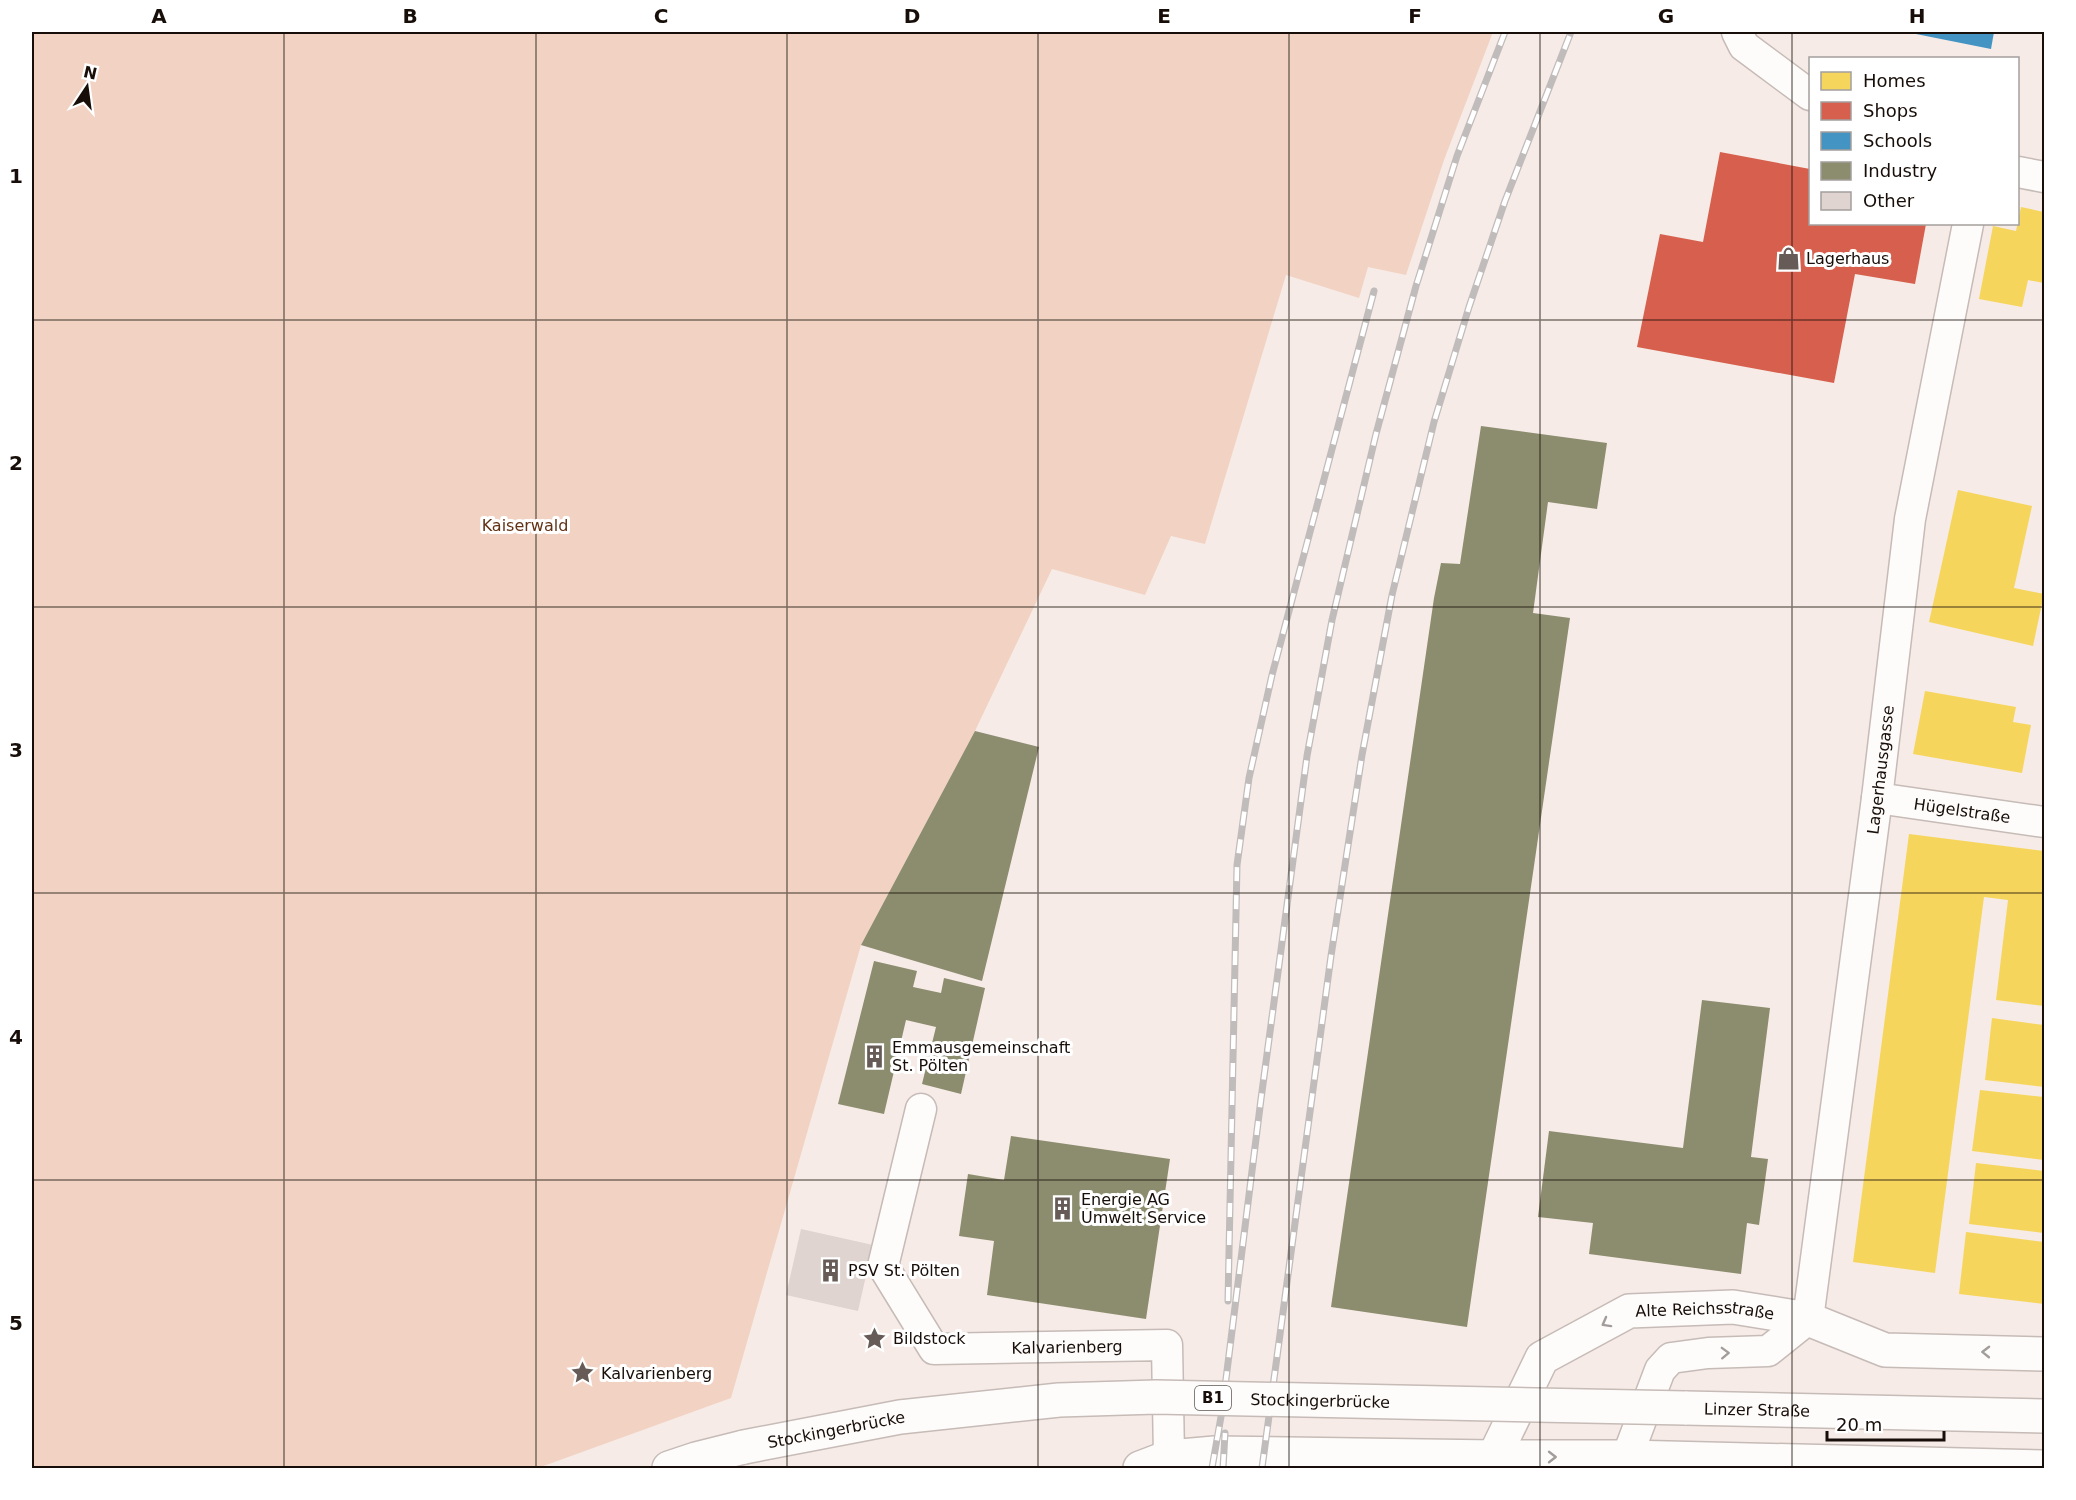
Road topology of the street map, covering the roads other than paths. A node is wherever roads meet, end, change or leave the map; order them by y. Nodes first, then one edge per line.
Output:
1 (1737, 32) edge
2 (1809, 94) edge
3 (2019, 172) edge
4 (2044, 177) edge
5 (1968, 225) edge
6 (1877, 798) junction
7 (2044, 822) edge
8 (921, 1109) dead end
9 (1808, 1319) junction
10 (2044, 1354) edge
11 (1685, 1408) joint
12 (2044, 1416) edge
13 (1494, 1457) junction
14 (1627, 1457) junction
15 (1154, 1462) edge
16 (2044, 1467) edge
17 (669, 1468) edge

1 - 2 street
3 - 4 street
5 - 6 street, Lagerhausgasse
6 - 7 street, Hügelstraße
6 - 9 street, Lagerhausgasse
8 - 15 street, Kalvarienberg
10 -> 9 street, Alte Reichsstraße
9 -> 13 street, Alte Reichsstraße
14 -> 9 street, Alte Reichsstraße
11 - 12 street, Linzer Straße / B1
11 - 17 street, Stockingerbrücke / B1, bridge
13 -> 14 street
13 - 15 street
14 - 16 street

